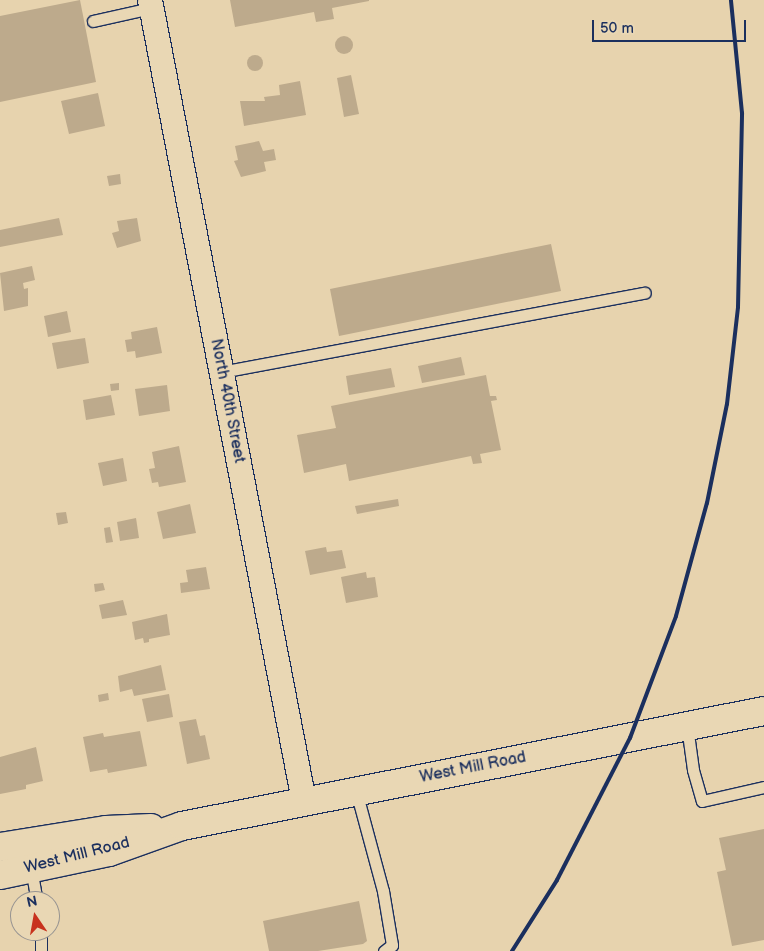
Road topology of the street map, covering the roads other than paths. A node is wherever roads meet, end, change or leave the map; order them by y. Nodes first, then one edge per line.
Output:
1 (150, 4) edge
2 (92, 21) dead end
3 (645, 293) dead end
4 (221, 372) junction
5 (764, 711) edge
6 (687, 726) junction
7 (764, 787) edge
8 (356, 791) junction
9 (304, 801) junction
10 (182, 826) junction
11 (0, 847) edge
12 (31, 868) junction
13 (0, 874) edge
14 (35, 891) edge
15 (384, 951) edge

1 - 2 lane
1 - 4 street, North 40th Street
3 - 4 lane
4 - 9 street, North 40th Street
5 - 6 main road, West Mill Road
6 - 7 lane
6 - 8 main road, West Mill Road
8 - 9 main road, West Mill Road
8 - 15 lane
9 - 10 main road, West Mill Road
10 - 11 main road, West Mill Road
10 - 12 main road, West Mill Road
12 - 13 main road, West Mill Road
12 - 14 lane

